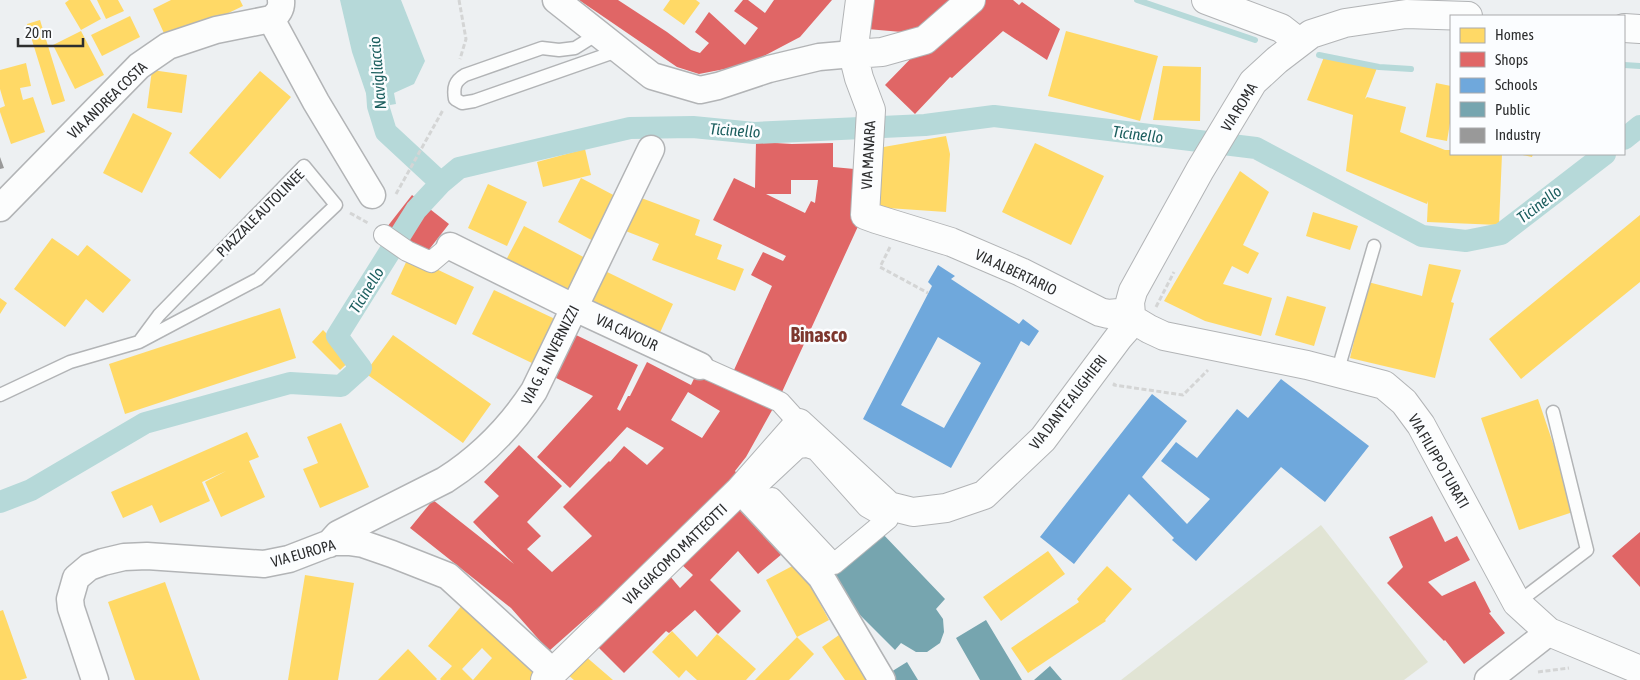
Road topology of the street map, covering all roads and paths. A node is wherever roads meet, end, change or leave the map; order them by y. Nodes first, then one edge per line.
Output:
1 (459, 0) edge
2 (556, 0) edge
3 (860, 0) edge
4 (971, 0) edge
5 (1206, 0) edge
6 (276, 10) edge
7 (1450, 15) edge
8 (1625, 28) edge
9 (1640, 29) edge
10 (599, 33) junction
11 (1298, 42) junction
12 (620, 50) junction
13 (853, 54) junction
14 (457, 67) dead end
15 (455, 98) junction
16 (651, 149) dead end
17 (383, 195) joint
18 (336, 205) junction
19 (0, 208) edge
20 (377, 229) joint
21 (897, 234) junction
22 (450, 246) joint
23 (1374, 246) dead end
24 (928, 293) dead end
25 (575, 308) junction
26 (1132, 316) junction
27 (139, 342) junction
28 (700, 366) joint
29 (1211, 366) dead end
30 (1337, 372) junction
31 (1120, 378) dead end
32 (1103, 379) junction
33 (0, 395) edge
34 (1553, 412) dead end
35 (799, 423) junction
36 (740, 490) junction
37 (388, 509) junction
38 (888, 518) joint
39 (327, 544) junction
40 (392, 554) junction
41 (1517, 603) junction
42 (1549, 632) junction
43 (1521, 654) junction
44 (1575, 668) dead end
45 (1640, 670) edge
46 (553, 677) edge
47 (95, 680) edge
48 (882, 680) edge
49 (1488, 680) edge

1 - 14 path
2 - 10 street
3 - 13 street, VIA MANARA
4 - 13 street
5 - 11 street
6 - 17 street
6 - 19 street, VIA ANDREA COSTA
7 - 11 street, VIA ROMA
8 - 9 street
10 - 12 street
10 - 15 lane
11 - 26 street, VIA ROMA
12 - 13 street
12 - 15 lane
13 - 21 street, VIA MANARA
15 - 17 path
16 - 25 street, VIA G. B. INVERNIZZI
18 - 20 path
18 - 27 lane
18 - 27 lane, PIAZZALE AUTOLINEE
20 - 22 street
21 - 24 path
21 - 26 street, VIA ALBERTARIO
22 - 25 street, VIA CAVOUR
23 - 30 lane
25 - 28 street, VIA CAVOUR
25 - 37 street, VIA G. B. INVERNIZZI
26 - 30 street, VIA FILIPPO TURATI
26 - 32 street, VIA DANTE ALIGHIERI
27 - 33 lane
28 - 35 street, VIA CAVOUR
29 - 32 path
30 - 41 street, VIA FILIPPO TURATI
31 - 32 path
32 - 35 street, VIA DANTE ALIGHIERI
34 - 41 lane
35 - 36 street, VIA GIACOMO MATTEOTTI
36 - 46 street, VIA GIACOMO MATTEOTTI
36 - 48 street
37 - 39 street, VIA G. B. INVERNIZZI
37 - 40 street
38 - 38 street
39 - 40 street, VIA EUROPA
39 - 47 street, VIA EUROPA
40 - 46 street, VIA EUROPA
41 - 42 street, VIA FILIPPO TURATI
42 - 43 street
42 - 45 street, VIA FILIPPO TURATI
43 - 44 path
43 - 49 street

